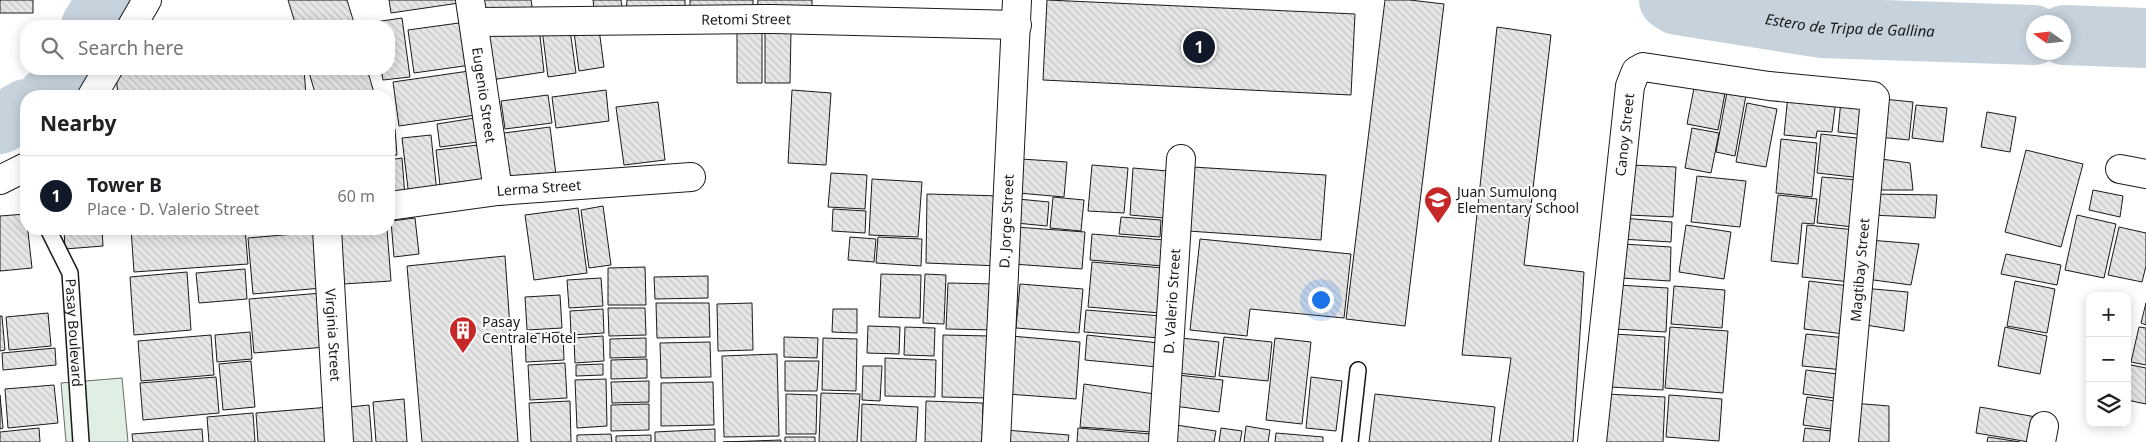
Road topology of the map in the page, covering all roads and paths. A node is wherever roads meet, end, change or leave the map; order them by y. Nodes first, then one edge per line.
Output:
1 (147, 0) edge
2 (472, 11) edge
3 (1017, 13) edge
4 (135, 20) edge
5 (104, 75) edge
6 (96, 90) edge
7 (1875, 98) joint
8 (1181, 159) dead end
9 (2120, 169) dead end
10 (20, 170) edge
11 (2146, 174) edge
12 (691, 177) dead end
13 (0, 180) edge
14 (498, 192) junction
15 (395, 205) edge
16 (51, 235) edge
17 (327, 235) edge
18 (1358, 370) dead end
19 (81, 442) edge
20 (339, 442) edge
21 (996, 442) edge
22 (1163, 442) edge
23 (1350, 442) edge
24 (1592, 442) edge
25 (1844, 442) edge

1 - 4 street
2 - 3 street, Retomi Street
2 - 14 street, Eugenio Street
3 - 21 street, D. Jorge Street
5 - 6 street
7 - 24 street, Canoy Street
7 - 25 street, Magtibay Street
8 - 22 street, D. Valerio Street
9 - 11 street
10 - 13 street
12 - 14 street, Lerma Street
14 - 15 street, Lerma Street
16 - 19 lane, Pasay Boulevard
17 - 20 street, Virginia Street
18 - 23 lane

